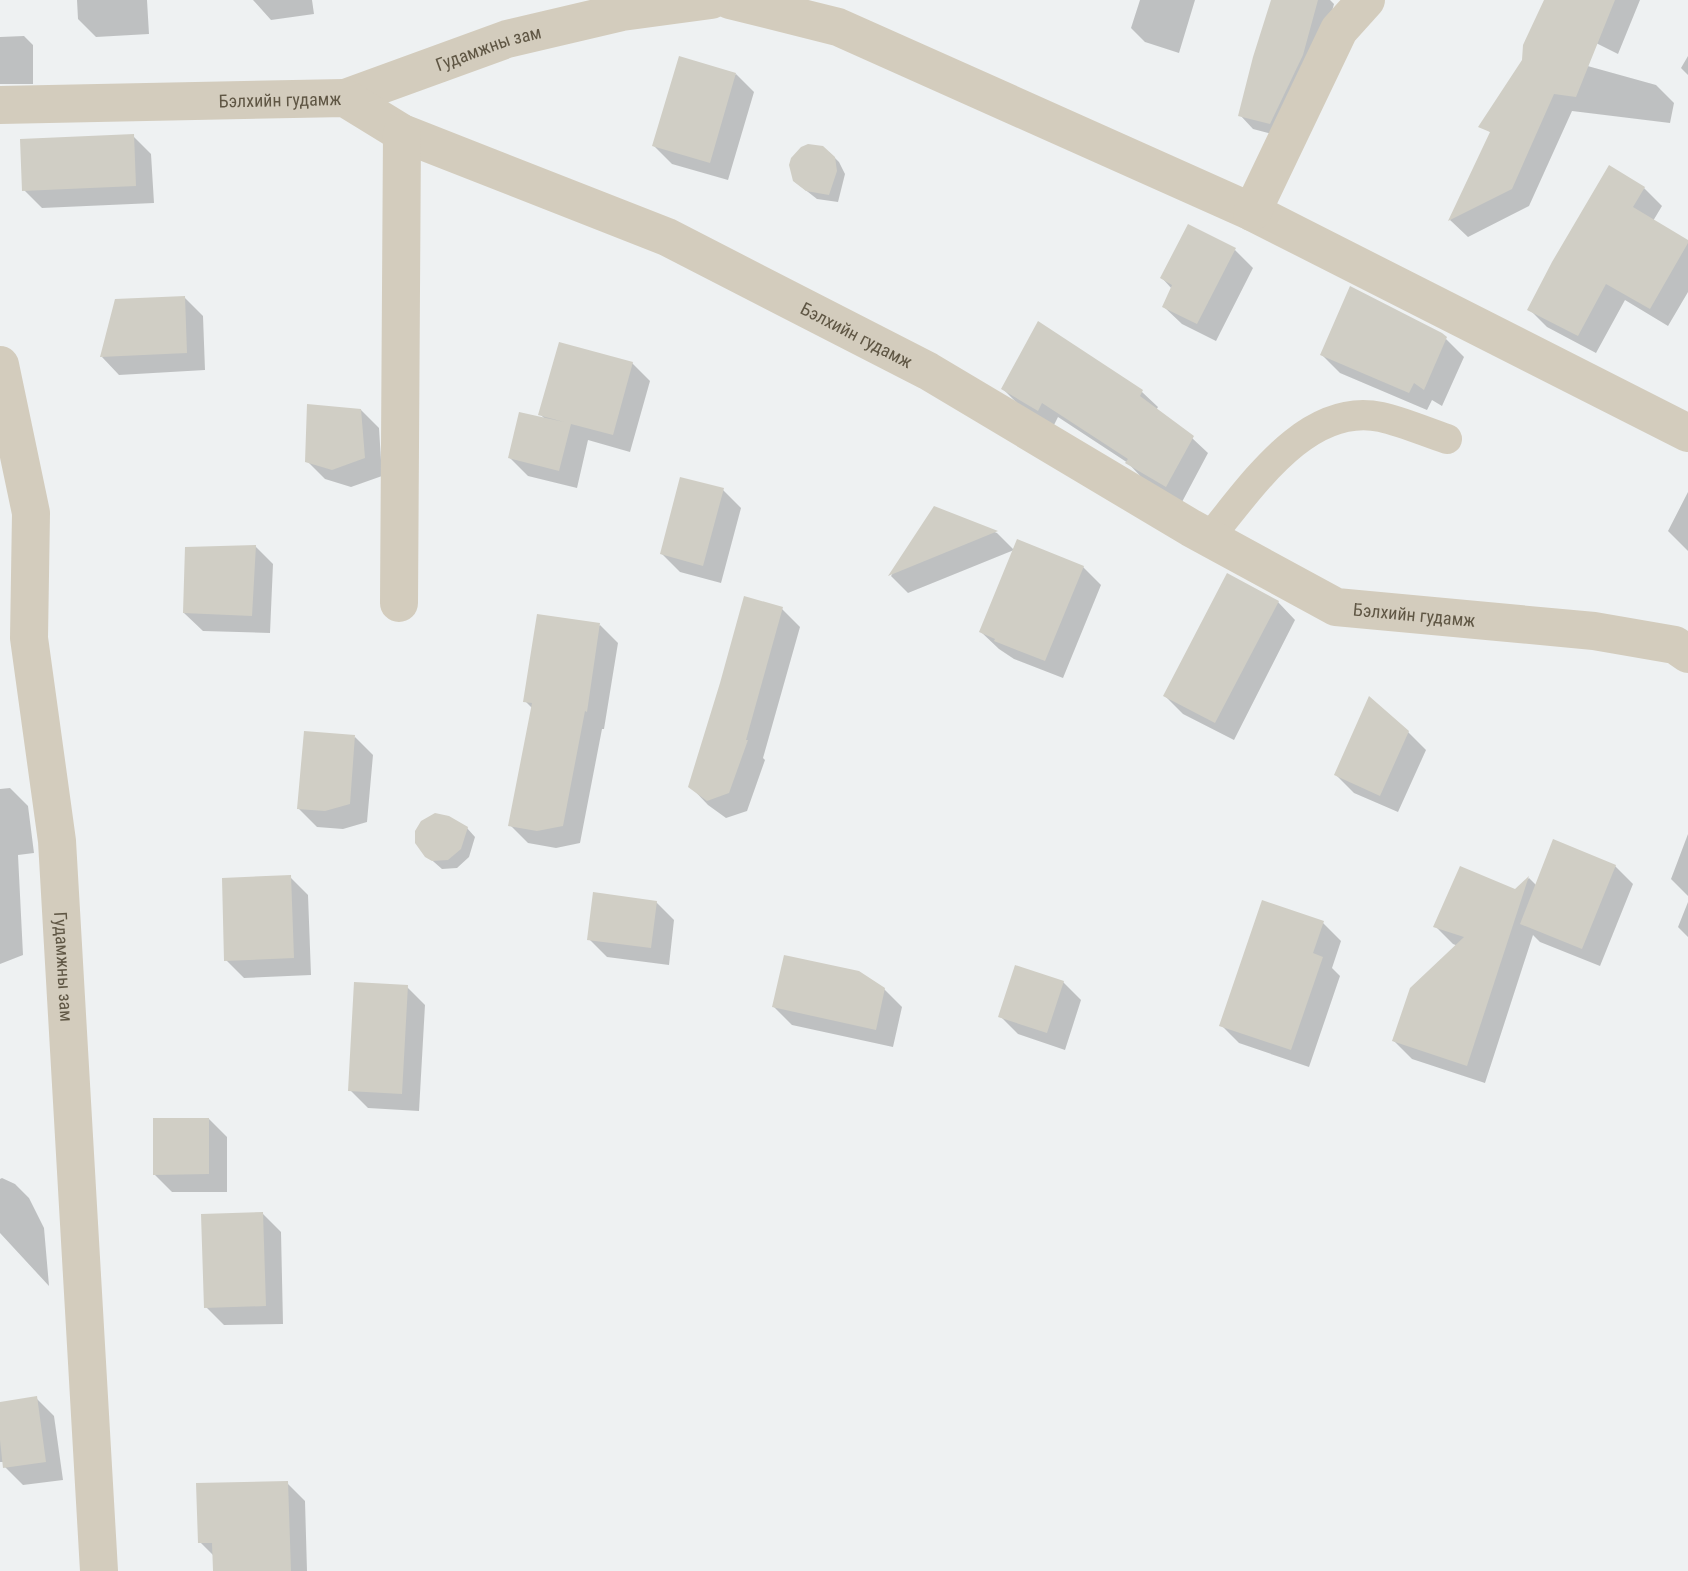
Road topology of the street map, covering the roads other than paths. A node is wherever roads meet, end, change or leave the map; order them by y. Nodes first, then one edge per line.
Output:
1 (711, 0) edge
2 (730, 0) edge
3 (1366, 0) edge
4 (617, 6) edge
5 (345, 98) junction
6 (0, 105) edge
7 (402, 133) junction
8 (1252, 212) junction
9 (0, 365) edge
10 (1688, 433) edge
11 (1447, 439) dead end
12 (1209, 538) junction
13 (399, 603) dead end
14 (1688, 654) edge
15 (99, 1571) edge

1 - 4 street
2 - 8 street
3 - 8 street
4 - 5 street, Гудамжны зам
5 - 6 street, Бэлхийн гудамж
5 - 7 street, Бэлхийн гудамж
7 - 12 street, Бэлхийн гудамж
7 - 13 street
8 - 10 street
9 - 15 street, Гудамжны зам
11 - 12 lane
12 - 14 street, Бэлхийн гудамж

